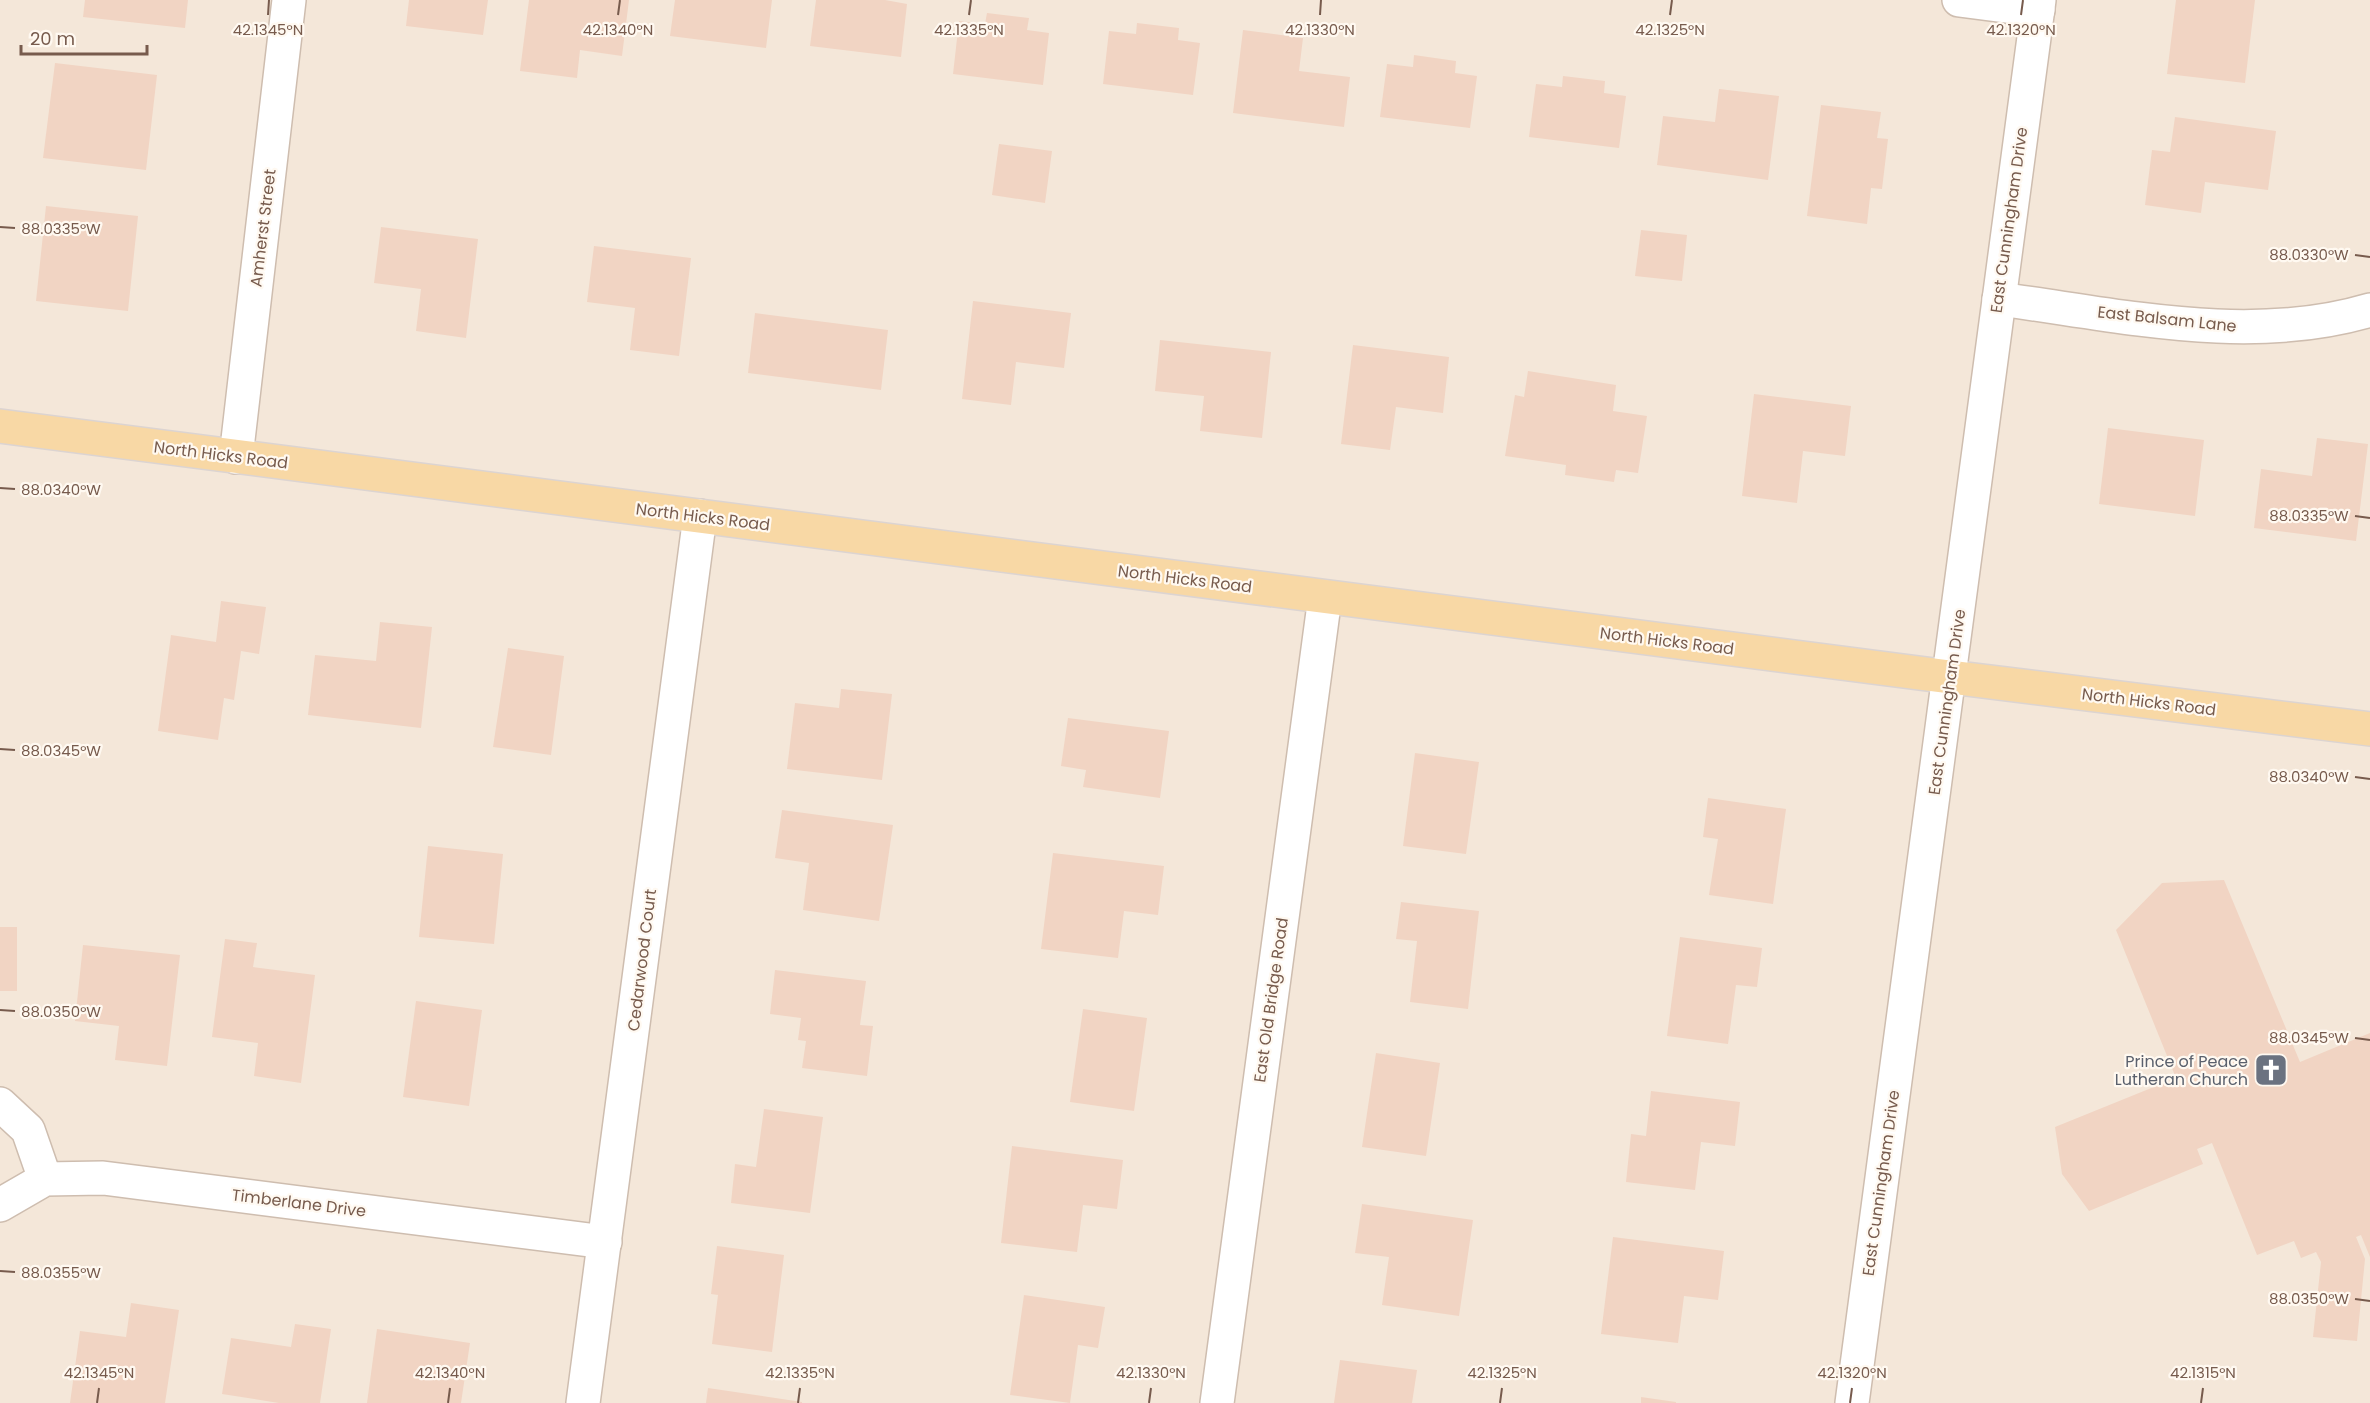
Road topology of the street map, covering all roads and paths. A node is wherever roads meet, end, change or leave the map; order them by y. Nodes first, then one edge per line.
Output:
1 (290, 0) edge
2 (1959, 0) edge
3 (2038, 5) edge
4 (1999, 299) junction
5 (2370, 310) edge
6 (0, 426) edge
7 (236, 457) junction
8 (700, 516) junction
9 (1325, 597) junction
10 (1950, 677) junction
11 (2370, 729) edge
12 (0, 1104) edge
13 (45, 1179) junction
14 (0, 1205) edge
15 (605, 1242) junction
16 (583, 1403) edge
17 (1217, 1403) edge
18 (1852, 1403) edge

1 - 7 street, Amherst Street
2 - 3 street
3 - 4 street, East Cunningham Drive
4 - 5 street, East Balsam Lane
4 - 10 street, East Cunningham Drive
6 - 7 main road, North Hicks Road
7 - 8 main road, North Hicks Road
8 - 9 main road, North Hicks Road
8 - 15 street, Cedarwood Court
9 - 10 main road, North Hicks Road
9 - 17 street, East Old Bridge Road
10 - 11 main road, North Hicks Road
10 - 18 street, East Cunningham Drive
12 - 13 street
13 - 14 street, Timberlane Drive
13 - 15 street, Timberlane Drive
15 - 16 street, Cedarwood Court

